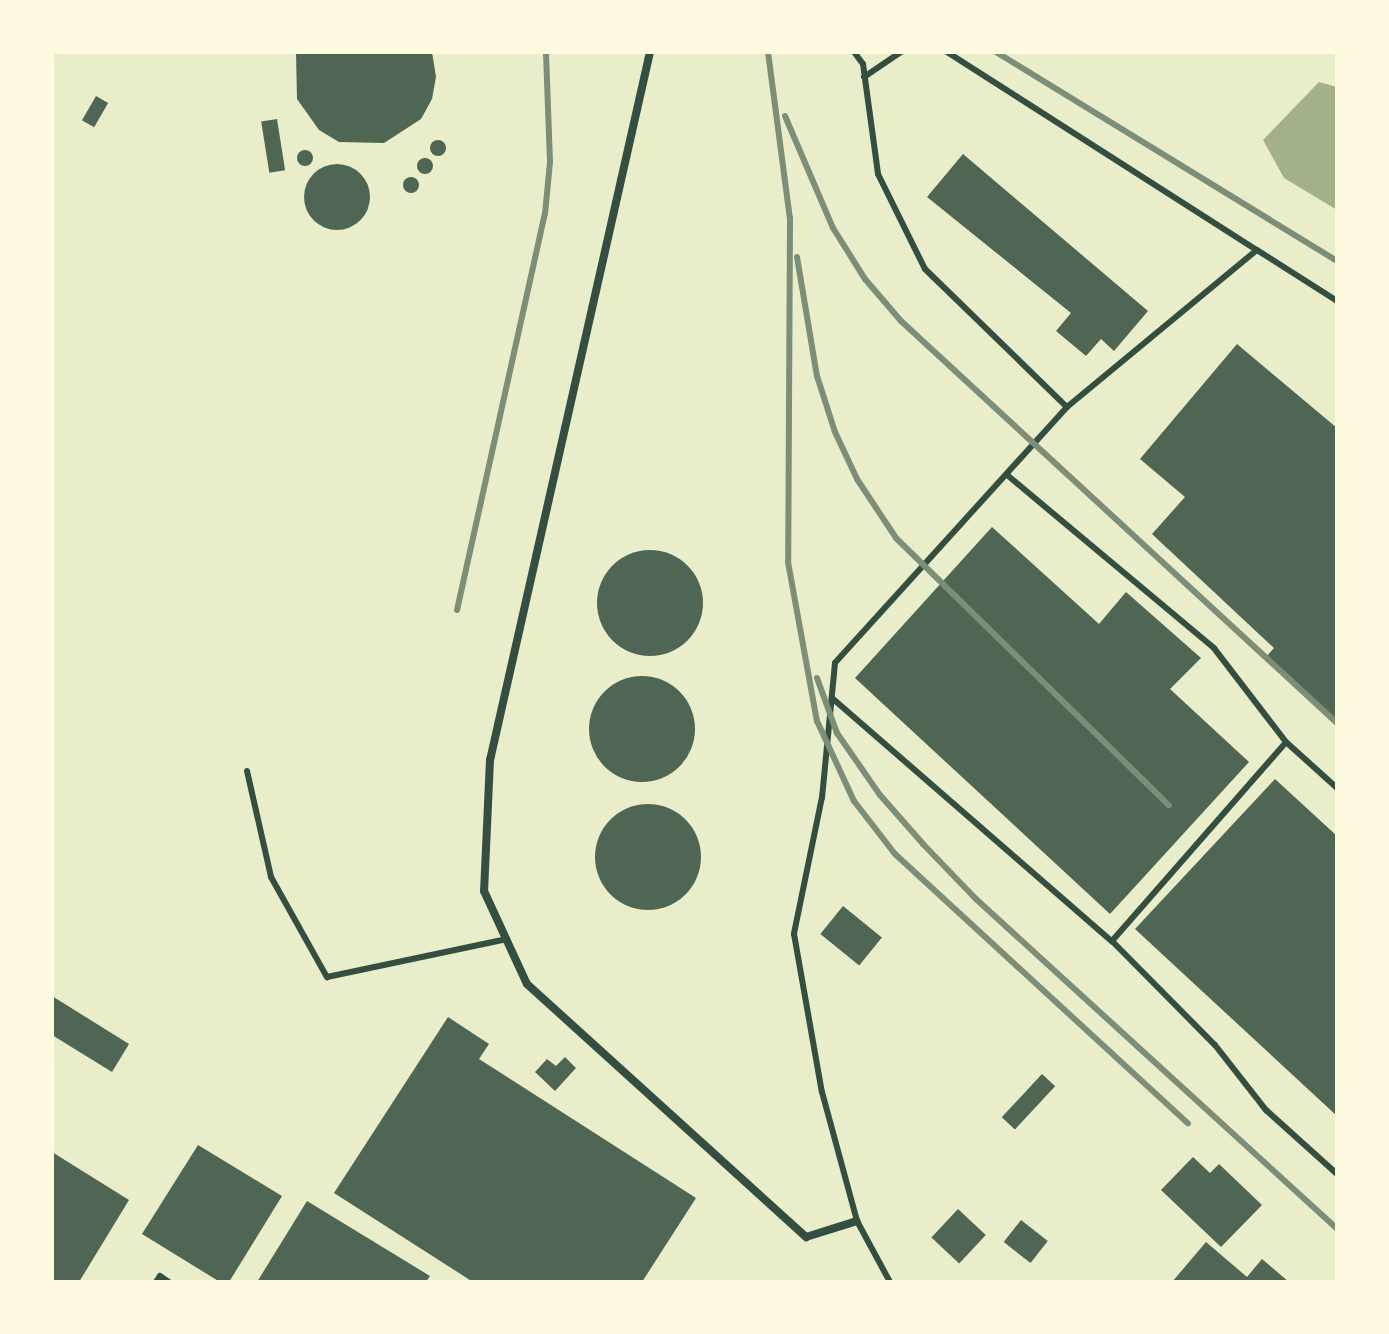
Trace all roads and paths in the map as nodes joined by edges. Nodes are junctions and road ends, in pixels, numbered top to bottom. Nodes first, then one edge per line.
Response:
1 (650, 52) edge
2 (854, 52) edge
3 (901, 52) edge
4 (947, 52) edge
5 (864, 77) junction
6 (1257, 250) junction
7 (1337, 301) edge
8 (1067, 407) junction
9 (1007, 475) junction
10 (832, 698) junction
11 (1286, 742) junction
12 (247, 771) dead end
13 (1337, 788) edge
14 (507, 939) junction
15 (1112, 941) junction
16 (1337, 1174) edge
17 (857, 1221) junction
18 (156, 1282) edge
19 (169, 1282) edge
20 (890, 1282) edge

1 - 14 street
2 - 5 lane
3 - 5 lane
4 - 6 lane
5 - 8 lane
6 - 7 lane
6 - 8 lane
8 - 9 lane
9 - 10 lane
9 - 11 lane
10 - 15 lane
10 - 17 lane
11 - 13 lane
11 - 15 lane
12 - 14 lane
14 - 17 street
15 - 16 lane
17 - 20 lane
18 - 19 lane

